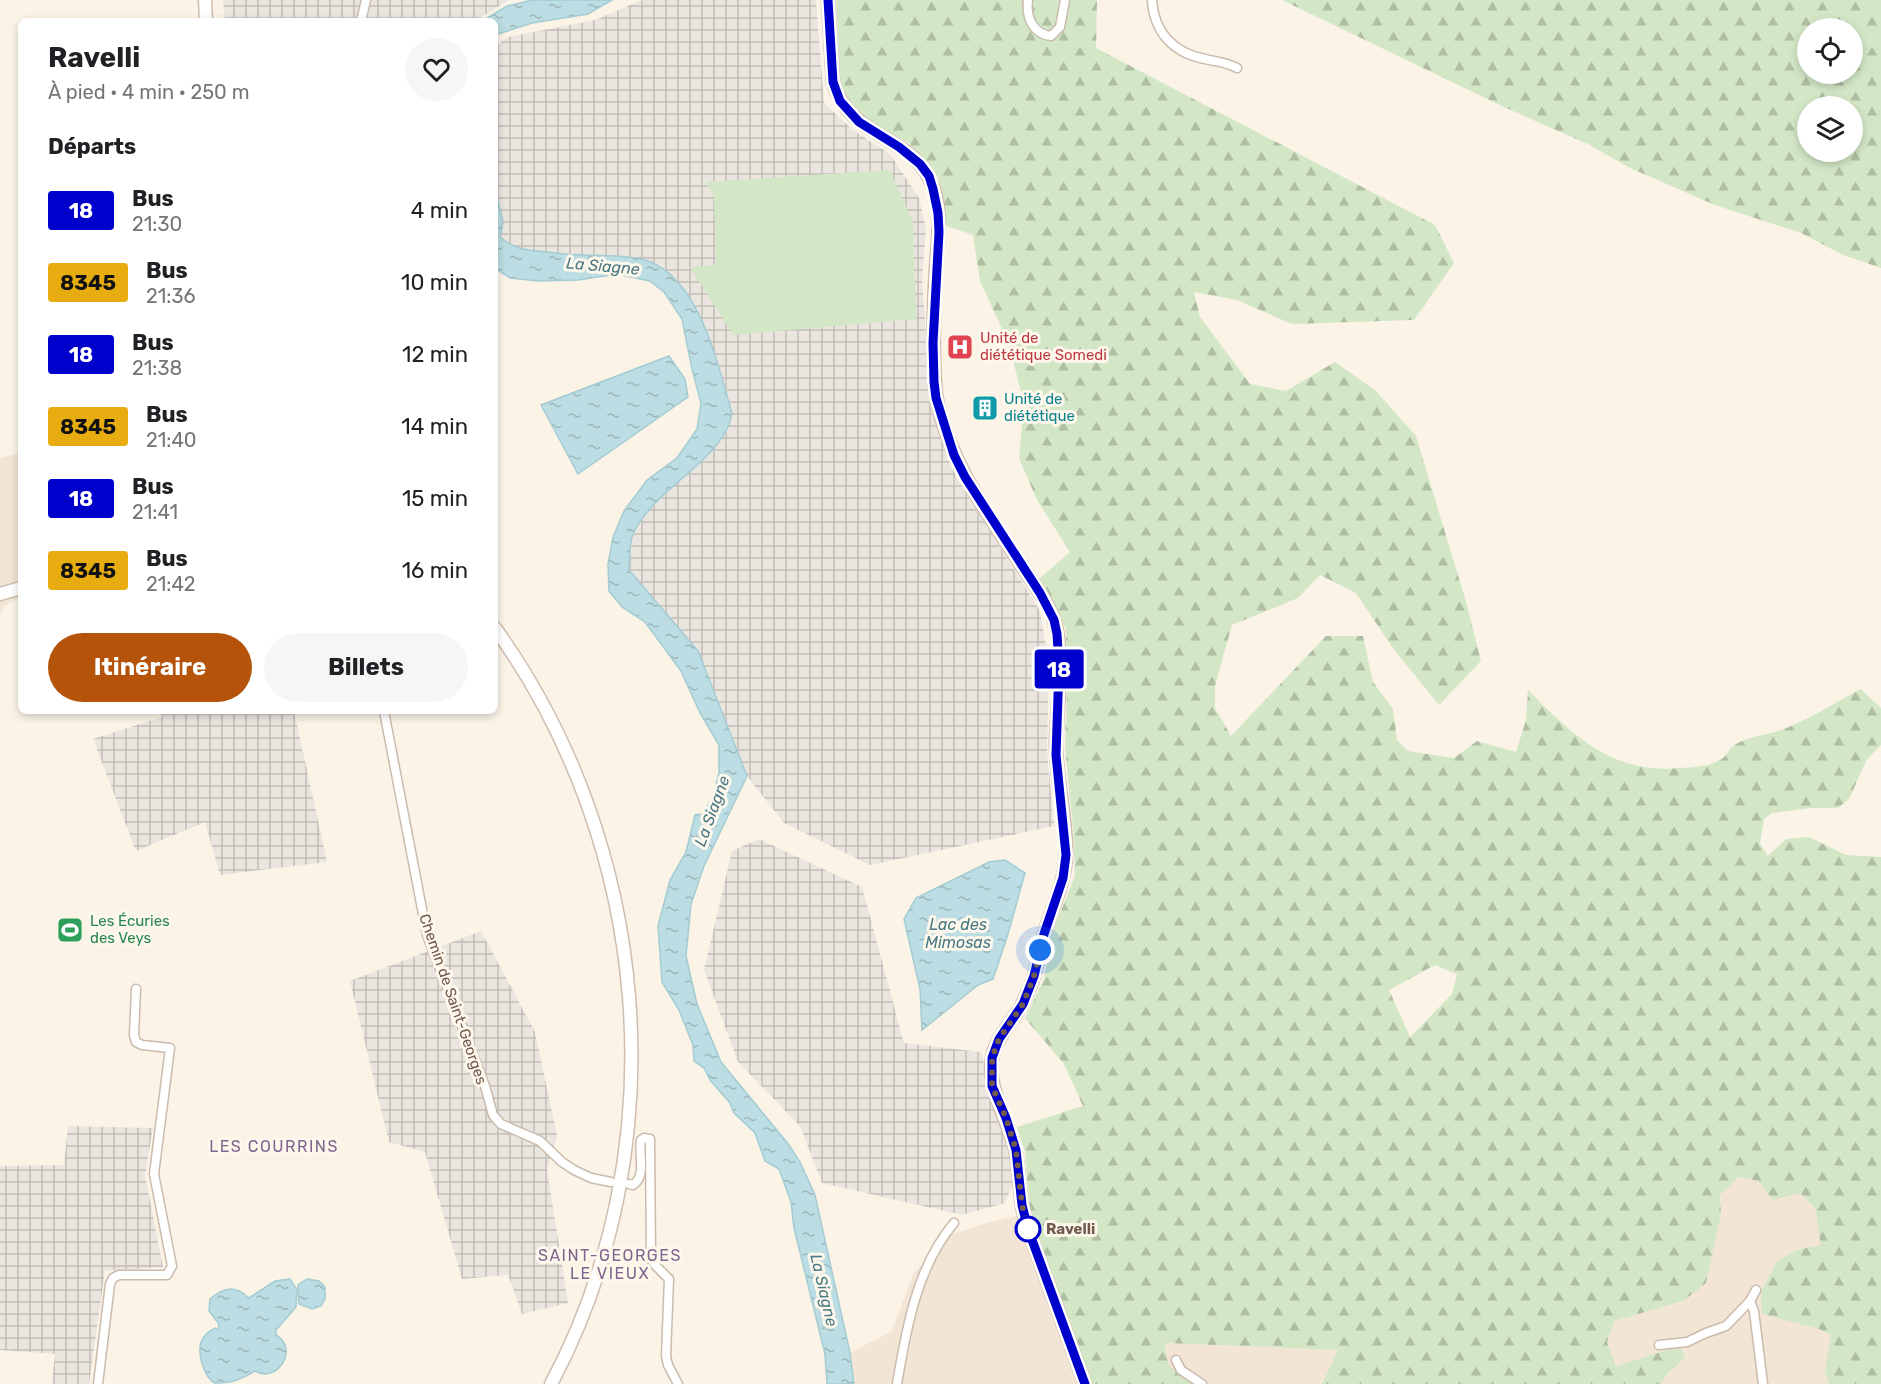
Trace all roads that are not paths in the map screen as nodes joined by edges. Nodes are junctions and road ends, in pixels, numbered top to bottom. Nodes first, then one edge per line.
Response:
1 (205, 0) edge
2 (366, 0) edge
3 (828, 0) edge
4 (1028, 0) edge
5 (1065, 0) edge
6 (1152, 0) edge
7 (206, 18) edge
8 (362, 18) edge
9 (1237, 68) dead end
10 (18, 589) edge
11 (0, 594) edge
12 (498, 632) edge
13 (385, 714) edge
14 (136, 989) dead end
15 (611, 1182) dead end
16 (629, 1184) dead end
17 (954, 1223) dead end
18 (1756, 1290) dead end
19 (1750, 1301) junction
20 (1659, 1346) dead end
21 (1176, 1360) dead end
22 (98, 1384) edge
23 (551, 1384) edge
24 (678, 1384) edge
25 (897, 1384) edge
26 (1084, 1384) edge
27 (1203, 1384) edge
28 (1763, 1384) edge

1 - 7 main road
2 - 8 street
3 - 26 main road
4 - 5 street
6 - 9 street
10 - 11 main road
12 - 23 main road
13 - 15 street, Chemin de Saint-Georges
14 - 22 street
16 - 24 street
17 - 25 street
18 - 19 street
19 - 20 street
19 - 28 street
21 - 27 street

